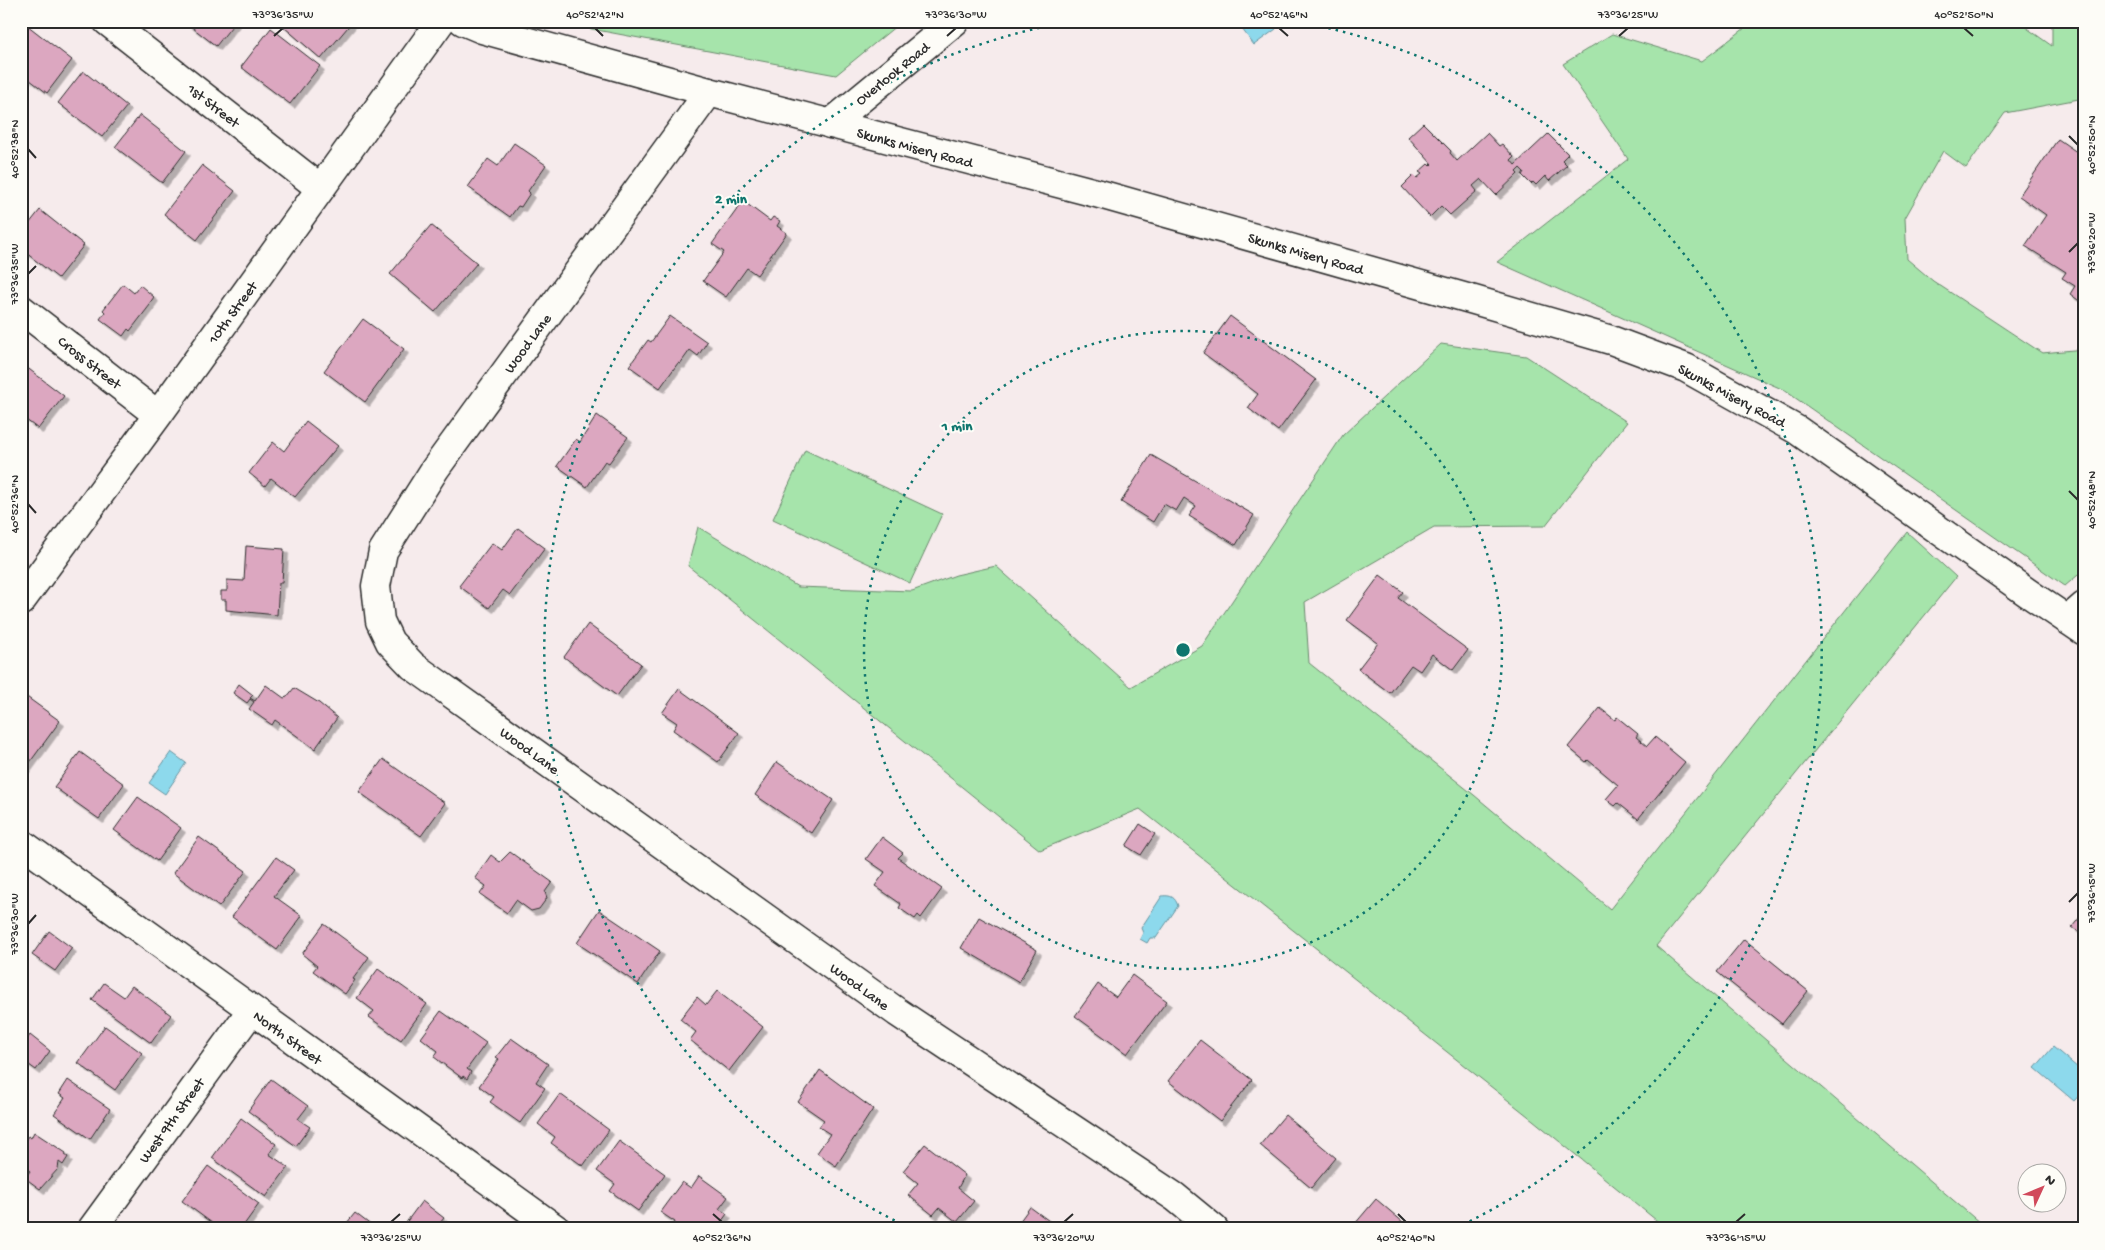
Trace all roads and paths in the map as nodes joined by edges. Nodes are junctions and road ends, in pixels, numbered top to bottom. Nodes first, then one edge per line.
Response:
1 (108, 21) edge
2 (441, 21) edge
3 (463, 21) edge
4 (955, 21) edge
5 (709, 92) junction
6 (830, 124) junction
7 (320, 188) junction
8 (21, 309) edge
9 (158, 415) junction
10 (21, 601) edge
11 (2079, 619) edge
12 (21, 843) edge
13 (251, 1011) junction
14 (92, 1229) edge
15 (556, 1229) edge
16 (1214, 1229) edge

1 - 7 street, 1st Street
2 - 7 street, 10th Street
3 - 5 street, Skunks Misery Road
4 - 6 street, Overlook Road
5 - 6 street, Skunks Misery Road
5 - 16 street, Wood Lane
6 - 11 street, Skunks Misery Road
7 - 9 street, 10th Street
8 - 9 street, Cross Street
9 - 10 street, 10th Street
12 - 13 street, North Street
13 - 14 street, West 9th Street
13 - 15 street, North Street

